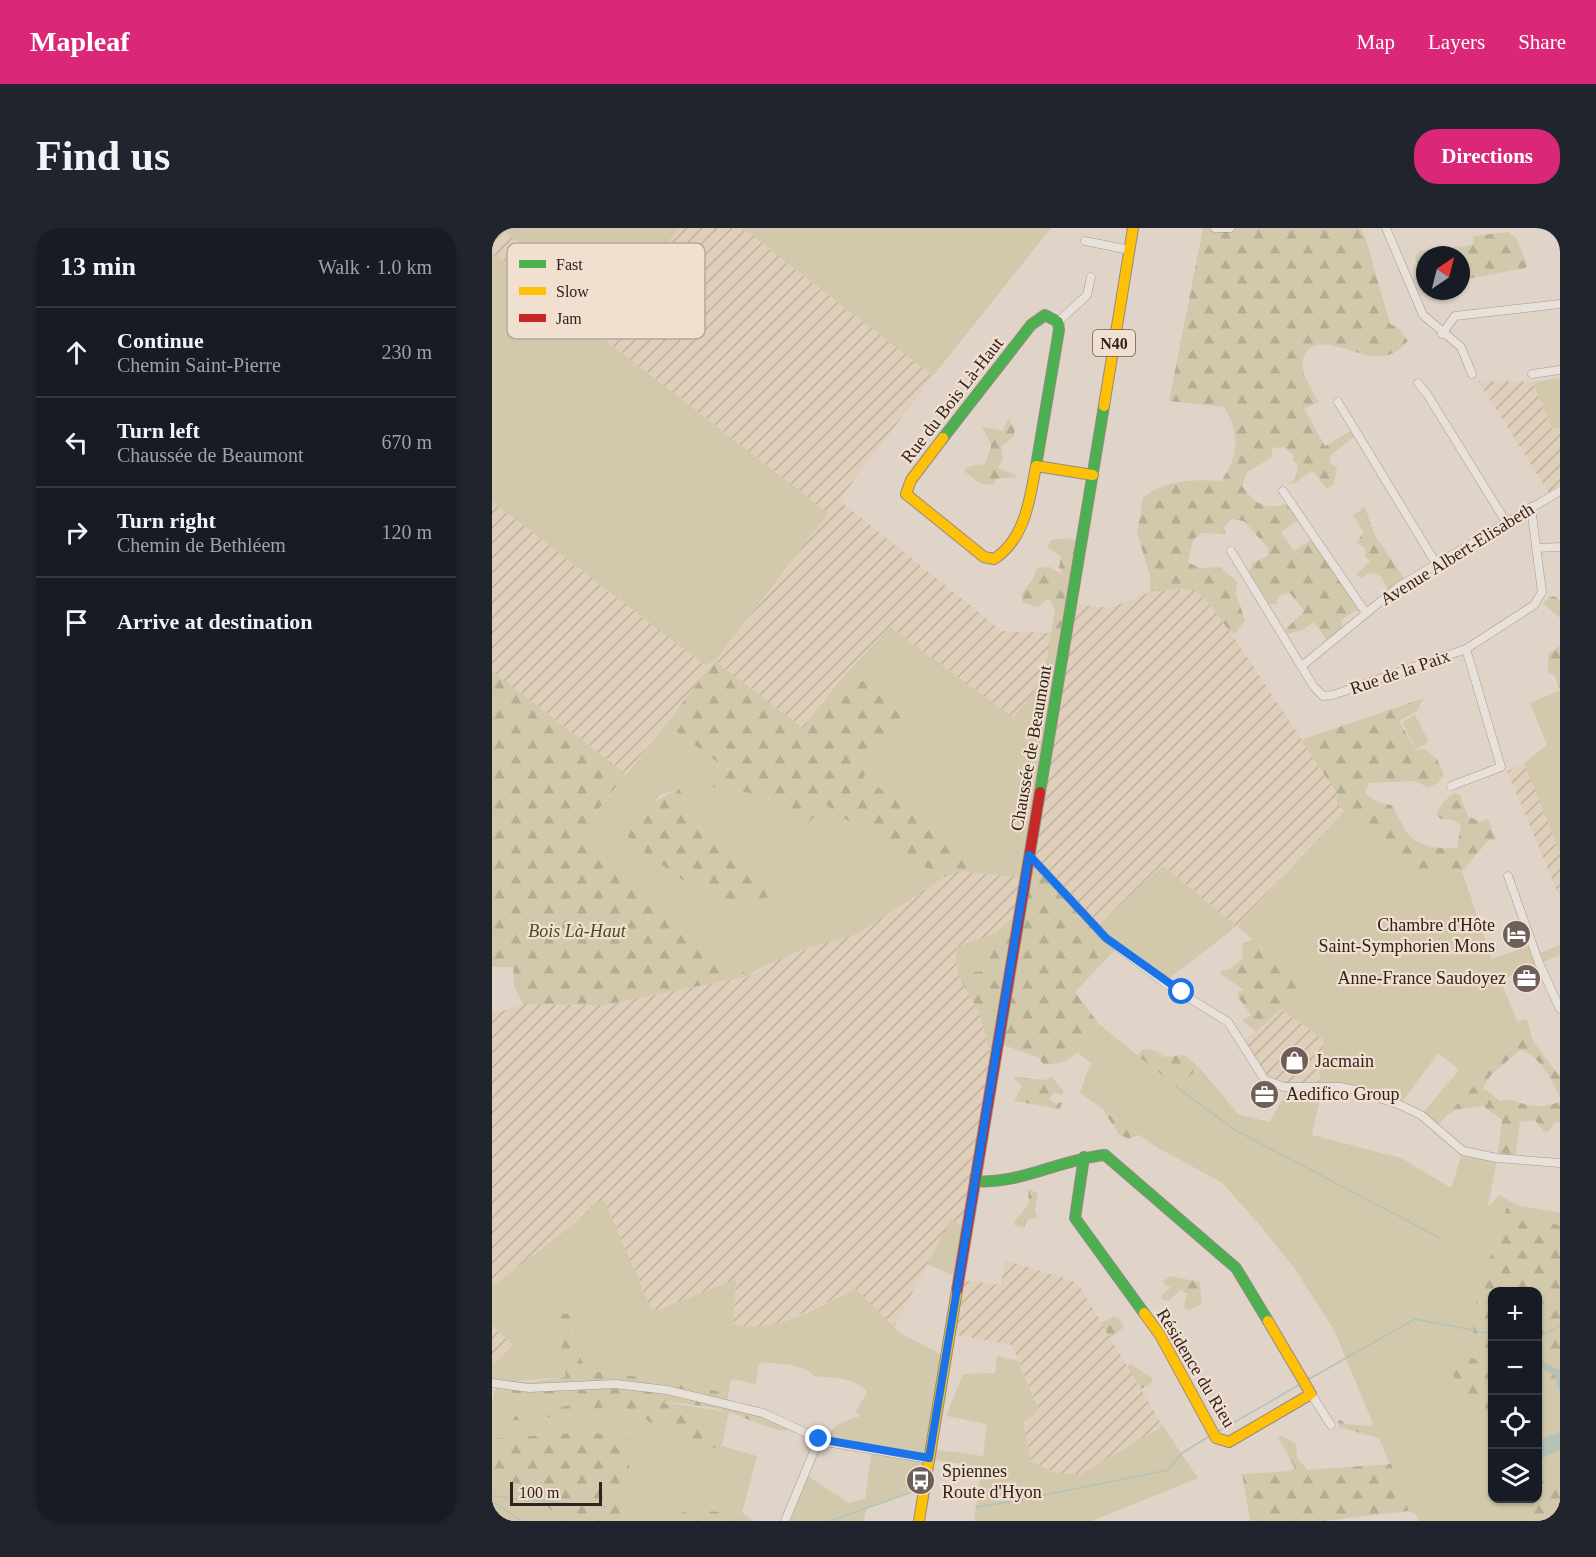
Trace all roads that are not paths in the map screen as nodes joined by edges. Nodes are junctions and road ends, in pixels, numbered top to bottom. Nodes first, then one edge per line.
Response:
1 (1133, 228) edge
2 (1215, 228) edge
3 (1230, 228) edge
4 (1386, 228) edge
5 (1085, 241) dead end
6 (1130, 250) junction
7 (1090, 277) dead end
8 (1560, 304) edge
9 (1058, 322) junction
10 (1442, 334) junction
11 (1560, 370) edge
12 (1473, 374) dead end
13 (1532, 374) dead end
14 (1418, 383) dead end
15 (1338, 402) dead end
16 (1036, 466) junction
17 (1093, 475) junction
18 (1283, 491) dead end
19 (1560, 491) edge
20 (1531, 507) junction
21 (1506, 522) junction
22 (1560, 547) edge
23 (1536, 548) junction
24 (1231, 551) dead end
25 (1437, 565) junction
26 (1366, 613) junction
27 (1466, 649) junction
28 (1302, 666) junction
29 (1451, 786) dead end
30 (1029, 855) junction
31 (1508, 876) dead end
32 (1560, 1009) edge
33 (1084, 1157) junction
34 (1560, 1163) edge
35 (975, 1181) junction
36 (492, 1383) edge
37 (1311, 1394) junction
38 (1331, 1425) dead end
39 (819, 1439) junction
40 (929, 1458) junction
41 (785, 1521) edge
42 (919, 1521) edge

1 - 6 street, Chaussée de Beaumont / N40
2 - 3 street
4 - 10 street
5 - 6 street
6 - 17 street, Chaussée de Beaumont / N40
7 - 9 street
8 - 10 street
9 - 16 street, Rue du Bois Là-Haut
9 - 16 street, Rue du Bois Là-Haut
10 - 12 street
11 - 13 street
14 - 21 street
15 - 25 street
16 - 17 street
17 - 30 street, Chaussée de Beaumont / N40
18 - 26 street
19 - 20 street, Avenue Albert-Elisabeth
20 - 21 street, Avenue Albert-Elisabeth
20 - 23 street, Rue de la Paix
21 - 25 street, Avenue Albert-Elisabeth
22 - 23 street
23 - 27 street, Rue de la Paix
24 - 28 street, Rue de la Paix
25 - 26 street, Avenue Albert-Elisabeth
26 - 28 street, Avenue Albert-Elisabeth
27 - 28 street, Rue de la Paix
27 - 29 street
30 - 34 street
30 - 35 street, Chaussée de Beaumont / N40
31 - 32 street
33 - 35 street
33 - 37 street
33 - 37 street, Résidence du Rieu
35 - 40 street, Chaussée de Beaumont / N40
36 - 39 street
37 - 38 street
39 - 40 street
39 - 41 street
40 - 42 street, Chaussée de Beaumont / N40

